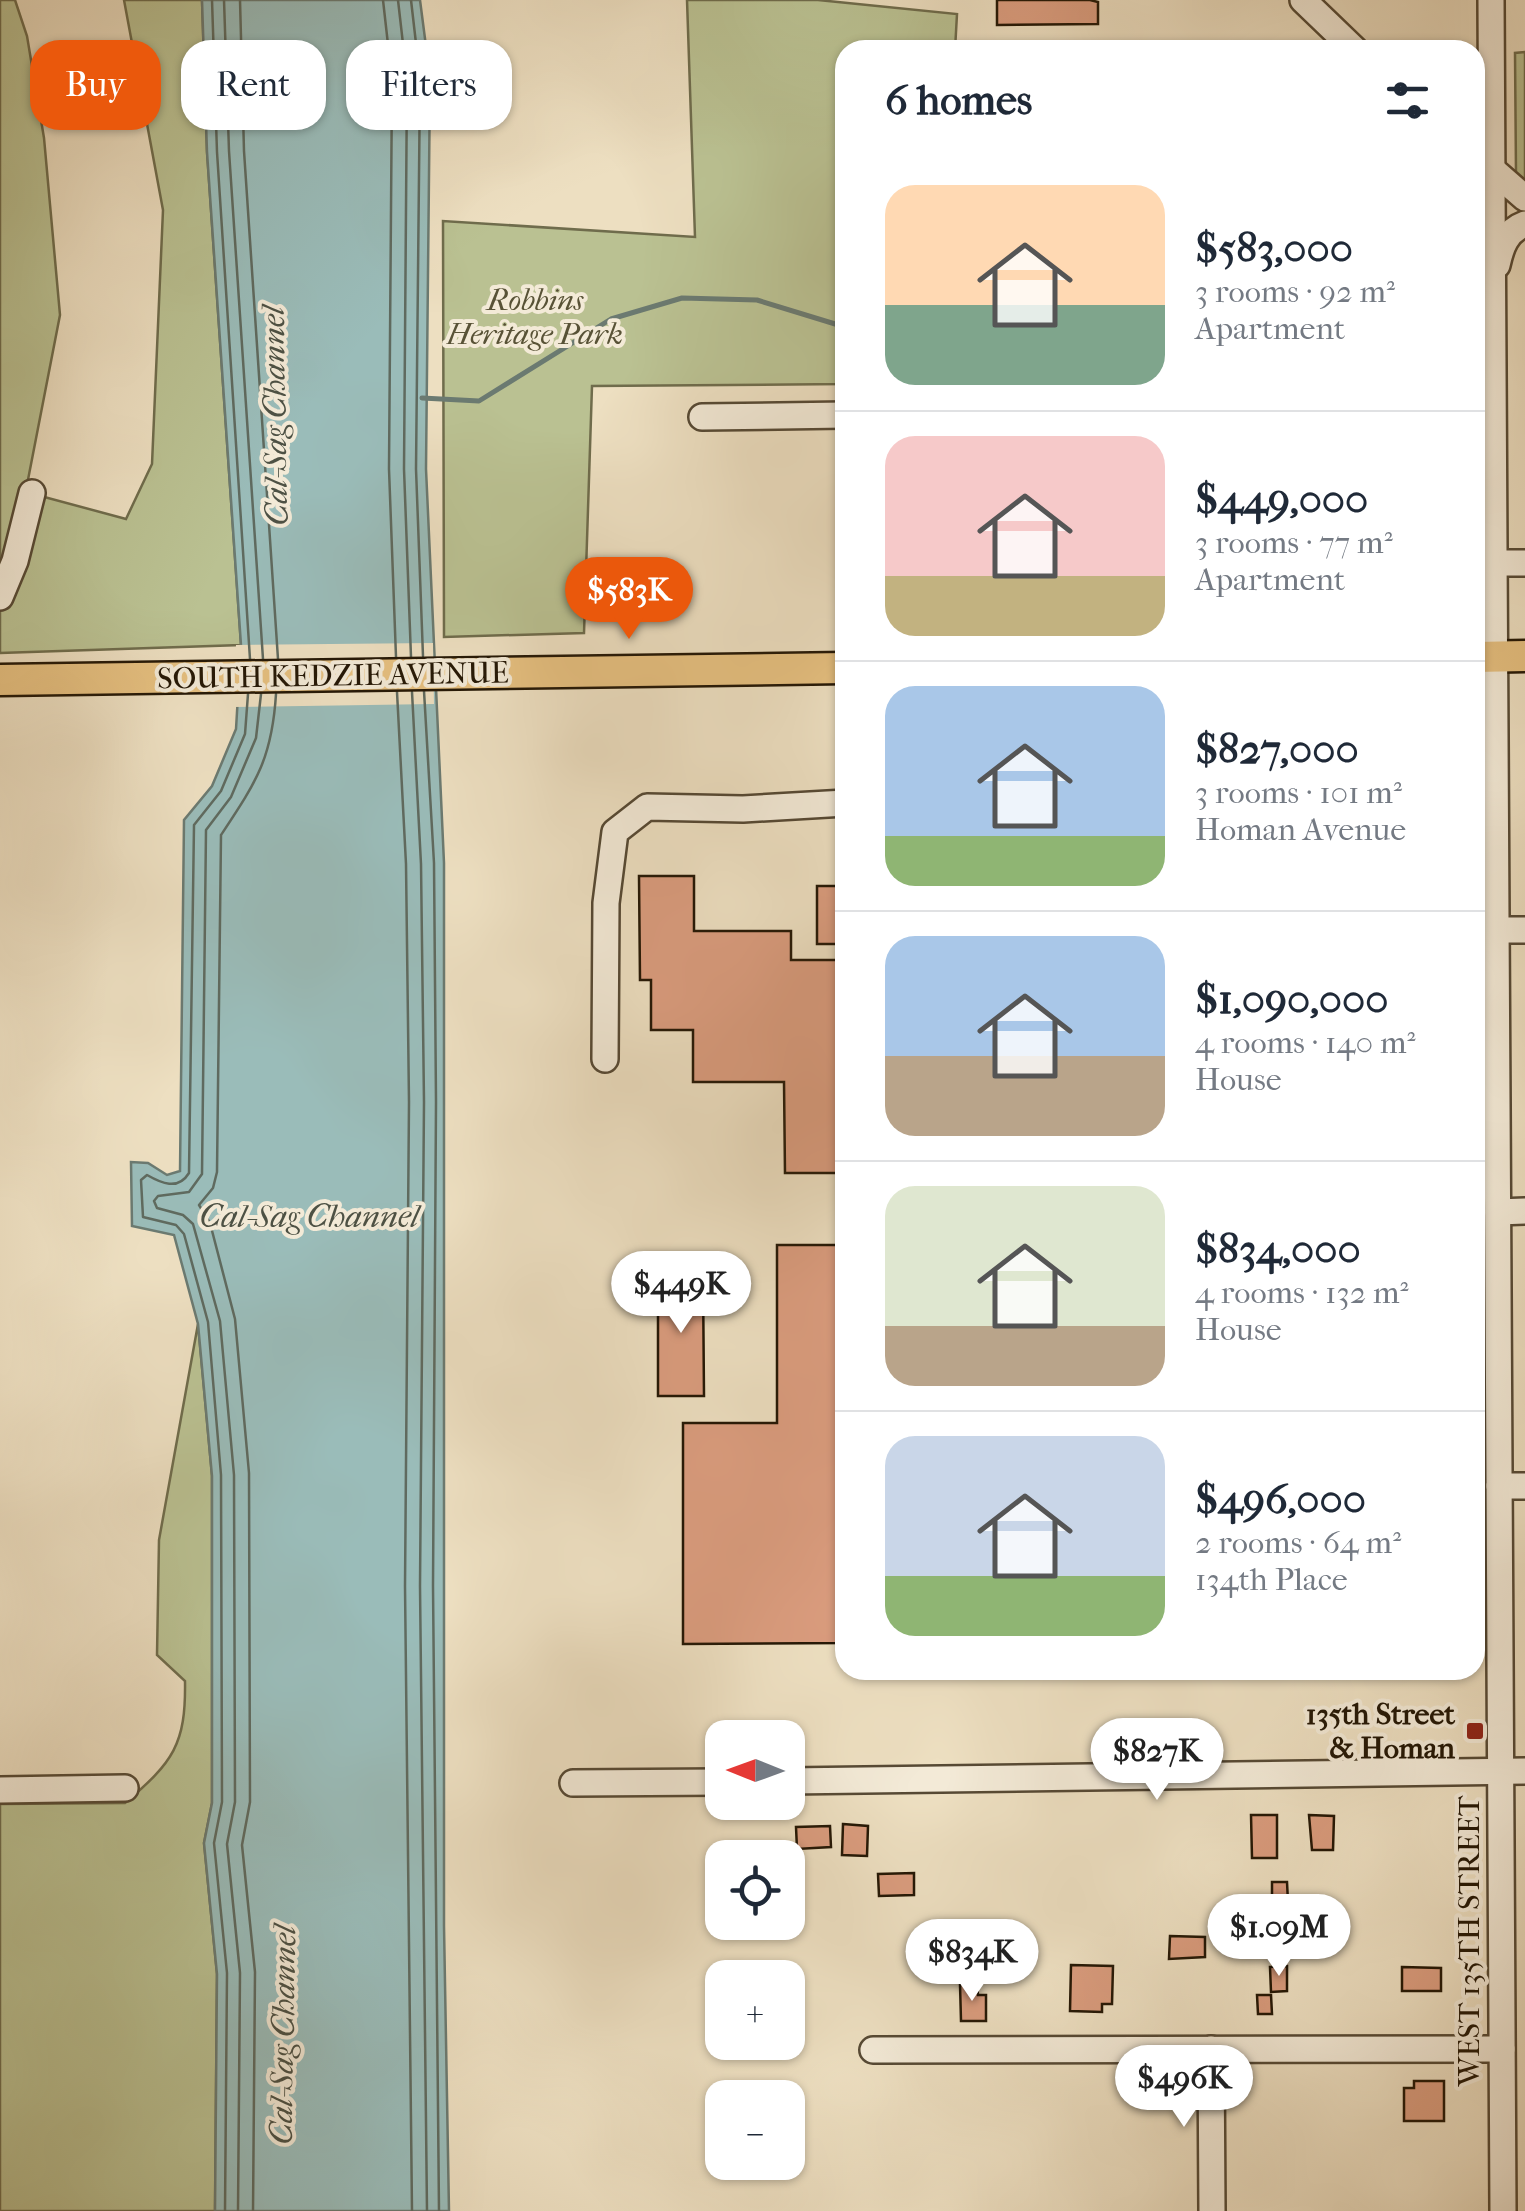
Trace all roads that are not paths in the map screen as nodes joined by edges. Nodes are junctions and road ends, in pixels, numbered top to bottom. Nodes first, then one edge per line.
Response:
1 (1303, 0) edge
2 (1490, 0) edge
3 (1345, 40) edge
4 (1485, 52) edge
5 (1485, 163) edge
6 (1485, 175) edge
7 (1525, 198) edge
8 (1525, 224) edge
9 (1493, 280) junction
10 (1485, 391) edge
11 (835, 415) edge
12 (702, 417) dead end
13 (1485, 419) edge
14 (32, 493) dead end
15 (1495, 563) junction
16 (1525, 563) edge
17 (0, 596) edge
18 (1498, 656) edge
19 (835, 668) edge
20 (0, 680) edge
21 (835, 804) edge
22 (1496, 930) junction
23 (1525, 930) edge
24 (605, 1060) dead end
25 (1525, 1211) edge
26 (1490, 1215) edge
27 (1512, 1486) edge
28 (1513, 1771) edge
29 (805, 1781) edge
30 (705, 1782) edge
31 (573, 1784) dead end
32 (125, 1788) dead end
33 (0, 1790) edge
34 (1211, 2049) junction
35 (1502, 2049) junction
36 (873, 2050) dead end
37 (1510, 2200) edge
38 (1212, 2211) edge

1 - 3 street
2 - 4 street, WEST 135TH STREET
5 - 7 street
6 - 9 street, WEST 135TH STREET
8 - 9 street
9 - 10 street, WEST 135TH STREET
11 - 12 street
13 - 15 street, WEST 135TH STREET
14 - 17 street
15 - 16 street
15 - 18 street, WEST 135TH STREET
18 - 22 street, WEST 135TH STREET
19 - 20 main road, SOUTH KEDZIE AVENUE
21 - 24 street
22 - 23 street
22 - 26 street, WEST 135TH STREET
25 - 26 street
26 - 27 street, WEST 135TH STREET
27 - 28 street, WEST 135TH STREET
28 - 29 street
28 - 35 street, WEST 135TH STREET
30 - 31 street
32 - 33 street
34 - 35 street
34 - 36 street
34 - 38 street
35 - 37 street, WEST 135TH STREET

